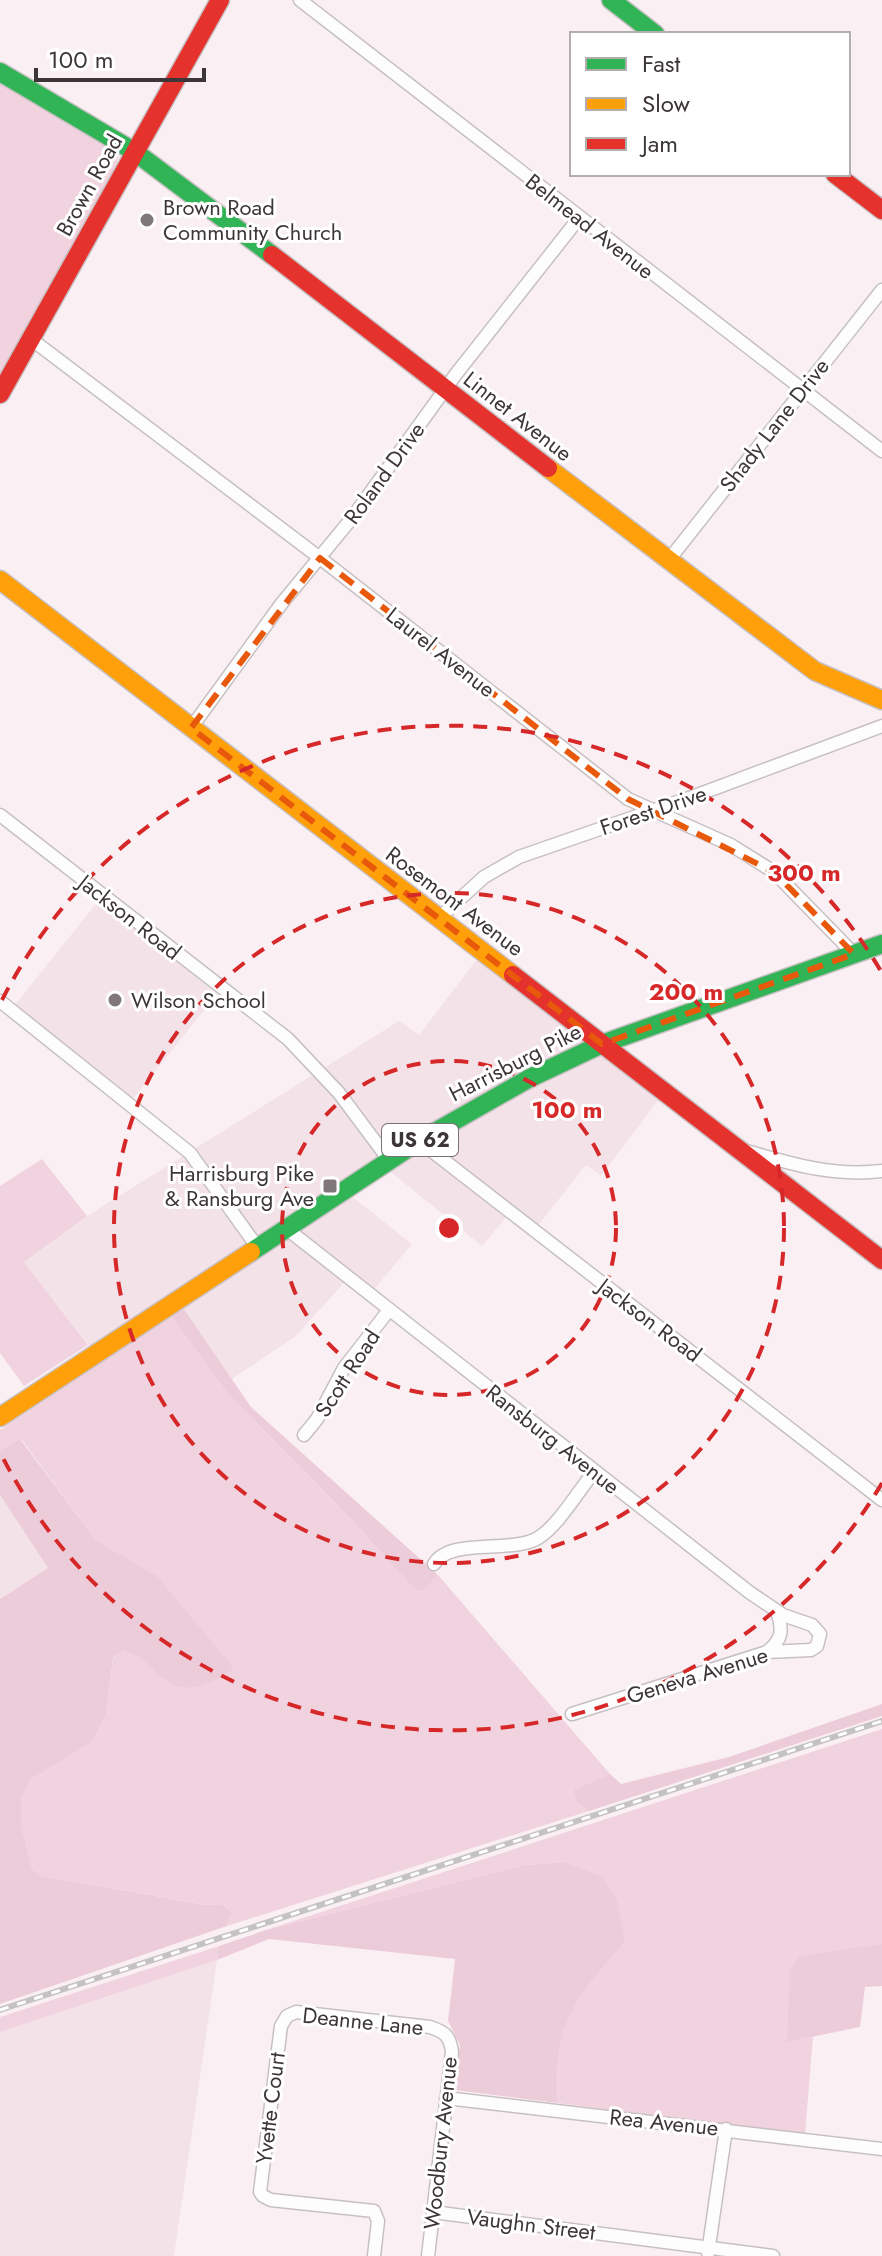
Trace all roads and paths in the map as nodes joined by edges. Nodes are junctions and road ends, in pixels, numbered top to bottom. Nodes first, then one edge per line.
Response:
1 (220, 0) edge
2 (300, 0) edge
3 (611, 0) edge
4 (652, 32) edge
5 (0, 72) edge
6 (135, 152) junction
7 (838, 176) edge
8 (882, 210) edge
9 (579, 218) junction
10 (882, 290) edge
11 (31, 339) junction
12 (445, 389) junction
13 (803, 389) junction
14 (0, 394) edge
15 (882, 451) edge
16 (320, 558) junction
17 (668, 561) junction
18 (0, 580) edge
19 (882, 700) edge
20 (882, 726) edge
21 (191, 728) junction
22 (653, 810) junction
23 (0, 815) edge
24 (438, 919) junction
25 (882, 944) edge
26 (854, 954) junction
27 (0, 1001) edge
28 (602, 1044) junction
29 (419, 1141) junction
30 (739, 1149) junction
31 (389, 1160) junction
32 (882, 1171) edge
33 (287, 1229) junction
34 (258, 1248) junction
35 (882, 1260) edge
36 (389, 1310) junction
37 (0, 1417) edge
38 (304, 1435) dead end
39 (594, 1472) junction
40 (882, 1500) edge
41 (434, 1564) dead end
42 (777, 1611) junction
43 (820, 1640) joint
44 (767, 1652) junction
45 (572, 1714) dead end
46 (283, 2019) joint
47 (445, 2032) joint
48 (446, 2098) junction
49 (726, 2129) junction
50 (882, 2149) edge
51 (433, 2212) junction
52 (708, 2252) edge
53 (374, 2256) edge
54 (428, 2256) edge
55 (773, 2256) edge

1 - 6 street, Brown Road
2 - 9 street, Belmead Avenue
3 - 4 street
5 - 6 street, Linnet Avenue
6 - 11 street, Brown Road
6 - 12 street, Linnet Avenue
7 - 8 street
9 - 12 street, Roland Drive
9 - 13 street, Belmead Avenue
10 - 13 street, Shady Lane Drive
11 - 14 street, Brown Road
11 - 16 street, Laurel Avenue
12 - 16 street, Roland Drive
12 - 17 street, Linnet Avenue
13 - 15 street, Belmead Avenue
13 - 17 street, Shady Lane Drive
16 - 21 street, Roland Drive
16 - 22 street, Laurel Avenue
17 - 19 street, Linnet Avenue
18 - 21 street, Rosemont Avenue
20 - 22 street, Forest Drive
21 - 24 street, Rosemont Avenue
22 - 24 street, Forest Drive
22 - 26 street, Laurel Avenue
23 - 31 street, Jackson Road
24 - 28 street, Rosemont Avenue
25 - 26 street, Harrisburg Pike / US 62
26 - 28 street, Harrisburg Pike / US 62
27 - 34 street
28 - 29 street, Harrisburg Pike / US 62
28 - 30 street, Rosemont Avenue
29 - 31 street, Harrisburg Pike / US 62
29 - 40 street, Jackson Road
30 - 32 street
30 - 35 street, Rosemont Avenue
31 - 33 street, Harrisburg Pike / US 62
33 - 34 street, Harrisburg Pike / US 62
33 - 36 street, Ransburg Avenue
34 - 37 street, Harrisburg Pike / US 62
36 - 38 street, Scott Road
36 - 39 street, Ransburg Avenue
39 - 41 street
39 - 42 street, Ransburg Avenue
42 - 43 street, Ransburg Avenue
42 - 44 street
43 - 44 street, Geneva Avenue
44 - 45 street, Geneva Avenue
46 - 47 street, Deanne Lane
46 - 53 street, Yvette Court
47 - 48 street, Woodbury Avenue
48 - 49 street, Rea Avenue
48 - 51 street, Woodbury Avenue
49 - 50 street, Rea Avenue
49 - 52 street
51 - 52 street, Vaughn Street
51 - 54 street, Woodbury Avenue
52 - 55 street, Vaughn Street

